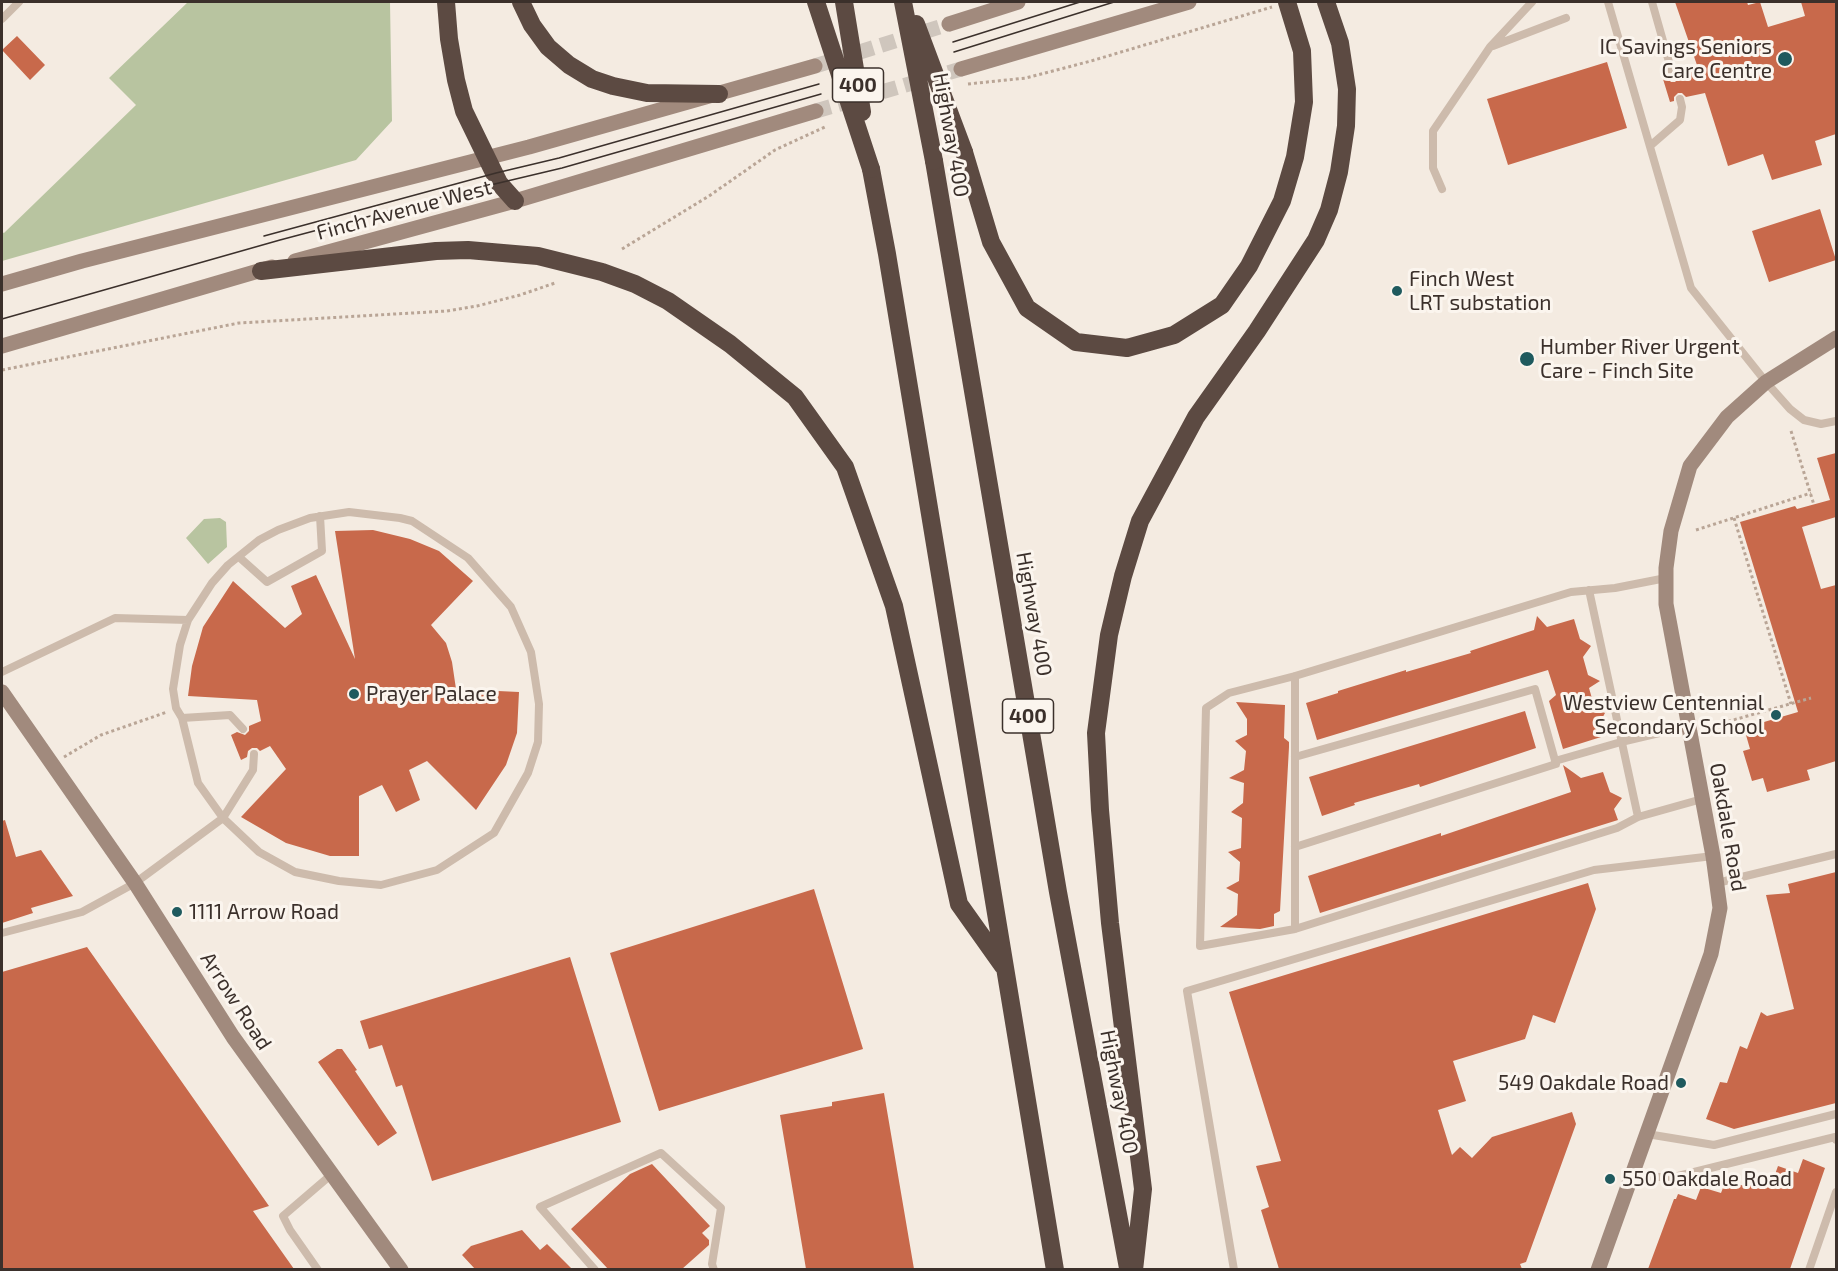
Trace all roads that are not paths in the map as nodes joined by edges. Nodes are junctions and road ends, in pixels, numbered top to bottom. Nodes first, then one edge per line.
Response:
1 (19, 2) edge
2 (446, 2) edge
3 (521, 2) edge
4 (816, 2) edge
5 (844, 2) edge
6 (905, 2) edge
7 (1018, 2) edge
8 (1189, 2) edge
9 (1287, 2) edge
10 (1326, 2) edge
11 (1532, 2) edge
12 (1608, 2) edge
13 (1652, 2) edge
14 (1566, 18) dead end
15 (2, 19) edge
16 (949, 24) tunnel mouth
17 (1490, 47) junction
18 (815, 66) tunnel mouth
19 (960, 69) tunnel mouth
20 (1673, 76) dead end
21 (719, 94) junction
22 (1680, 99) dead end
23 (816, 111) tunnel mouth
24 (1650, 146) junction
25 (488, 157) junction
26 (871, 169) junction
27 (1442, 189) dead end
28 (516, 201) junction
29 (261, 271) junction
30 (2, 284) edge
31 (1836, 338) edge
32 (2, 346) edge
33 (1766, 382) junction
34 (1836, 421) edge
35 (320, 516) junction
36 (239, 557) junction
37 (1666, 578) junction
38 (1589, 590) junction
39 (188, 620) junction
40 (2, 672) edge
41 (1295, 676) junction
42 (2, 692) edge
43 (182, 718) junction
44 (1689, 726) junction
45 (243, 729) dead end
46 (1621, 742) junction
47 (254, 754) dead end
48 (1295, 757) junction
49 (1555, 761) junction
50 (1702, 799) junction
51 (1638, 817) junction
52 (223, 818) junction
53 (1295, 847) junction
54 (1836, 854) edge
55 (1713, 856) junction
56 (1717, 883) junction
57 (135, 884) junction
58 (1294, 929) junction
59 (2, 933) edge
60 (1004, 966) junction
61 (1836, 1114) edge
62 (1647, 1134) junction
63 (1836, 1140) edge
64 (332, 1174) junction
65 (1632, 1177) junction
66 (1836, 1192) edge
67 (710, 1268) edge
68 (318, 1269) edge
69 (401, 1269) edge
70 (595, 1269) edge
71 (1055, 1269) edge
72 (1129, 1269) edge
73 (1134, 1269) edge
74 (1234, 1269) edge
75 (1598, 1269) edge
76 (1809, 1269) edge

1 - 15 lane
2 - 25 highway
3 - 21 highway
4 - 26 highway, bridge
5 - 26 highway, 400, bridge
6 - 9 highway, bridge
6 - 72 highway, Highway 400 / 400, bridge
7 - 16 main road
8 - 19 main road
10 - 73 highway
11 - 17 lane
12 - 24 lane
13 - 20 lane
14 - 17 lane
17 - 27 lane
18 - 21 main road, Finch Avenue West
21 - 25 main road, Finch Avenue West
22 - 24 lane
23 - 28 main road, Finch Avenue West
24 - 33 lane
25 - 28 highway
25 - 30 main road, Finch Avenue West
26 - 60 highway, 400
28 - 29 main road, Finch Avenue West
29 - 32 main road, Finch Avenue West
29 - 60 highway
31 - 33 main road, Oakdale Road
33 - 34 lane
33 - 37 main road, Oakdale Road
35 - 36 lane
35 - 36 lane
35 - 52 lane
36 - 39 lane
37 - 38 lane
37 - 44 main road, Oakdale Road
38 - 41 lane
38 - 46 lane
39 - 40 lane
39 - 43 lane
41 - 48 lane
41 - 58 lane
42 - 57 main road, Arrow Road
43 - 45 lane
43 - 52 lane
44 - 46 lane
44 - 50 main road, Oakdale Road
46 - 49 lane
46 - 51 lane
47 - 52 lane
48 - 49 lane
48 - 53 lane
49 - 53 lane
50 - 51 lane
50 - 55 main road, Oakdale Road
51 - 58 lane
52 - 57 lane
53 - 58 lane
54 - 56 lane
55 - 56 main road, Oakdale Road
55 - 74 lane
56 - 62 main road, Oakdale Road
57 - 59 lane
57 - 64 main road, Arrow Road
60 - 71 highway, 400
61 - 62 lane
62 - 65 main road, Oakdale Road
63 - 65 lane
64 - 68 lane
64 - 69 main road, Arrow Road
65 - 75 main road, Oakdale Road
66 - 76 lane
67 - 70 lane

